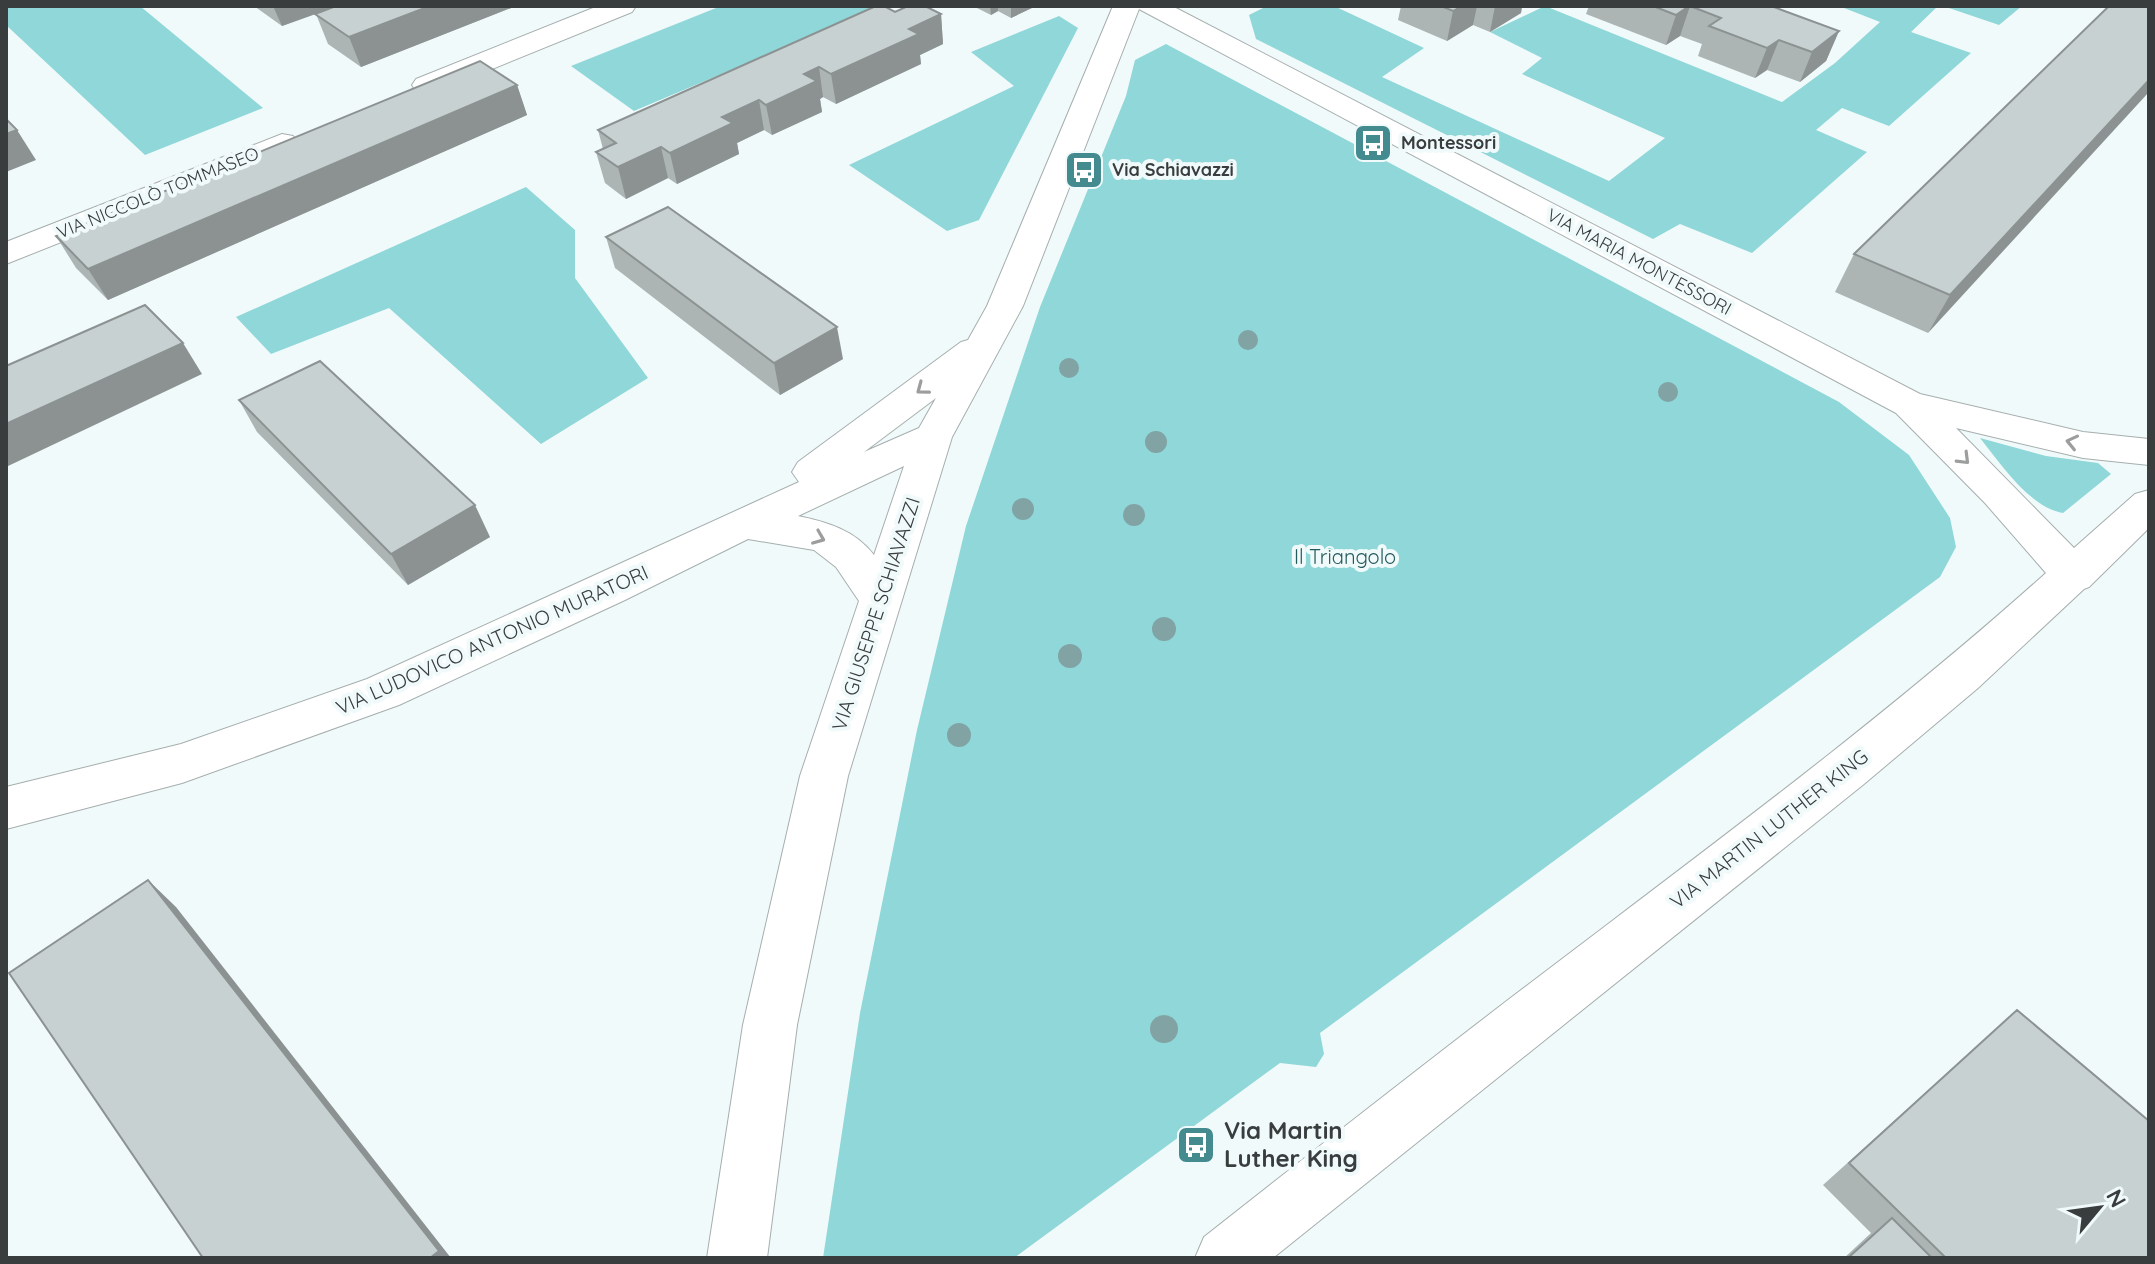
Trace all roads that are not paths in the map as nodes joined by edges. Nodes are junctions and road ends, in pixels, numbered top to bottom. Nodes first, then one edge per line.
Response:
1 (622, 6) edge
2 (1127, 6) edge
3 (1151, 6) edge
4 (402, 95) edge
5 (314, 130) edge
6 (6, 254) edge
7 (985, 342) junction
8 (1909, 404) junction
9 (933, 437) junction
10 (2149, 452) edge
11 (2143, 519) edge
12 (743, 524) junction
13 (2074, 576) junction
14 (880, 598) junction
15 (6, 808) edge
16 (737, 1258) edge
17 (1225, 1258) edge

1 - 4 street
2 - 7 street, VIA GIUSEPPE SCHIAVAZZI
3 - 8 street, VIA MARIA MONTESSORI
5 - 6 street, VIA NICCOLÒ TOMMASEO
7 - 9 street, VIA GIUSEPPE SCHIAVAZZI
7 -> 12 street, VIA LUDOVICO ANTONIO MURATORI
10 -> 8 street, VIA MARIA MONTESSORI
8 -> 13 street
9 - 12 street, VIA LUDOVICO ANTONIO MURATORI
9 - 14 street, VIA GIUSEPPE SCHIAVAZZI
11 - 13 street, VIA MARTIN LUTHER KING
12 -> 14 street
12 - 15 street, VIA LUDOVICO ANTONIO MURATORI
13 - 17 street, VIA MARTIN LUTHER KING
14 - 16 street, VIA GIUSEPPE SCHIAVAZZI

